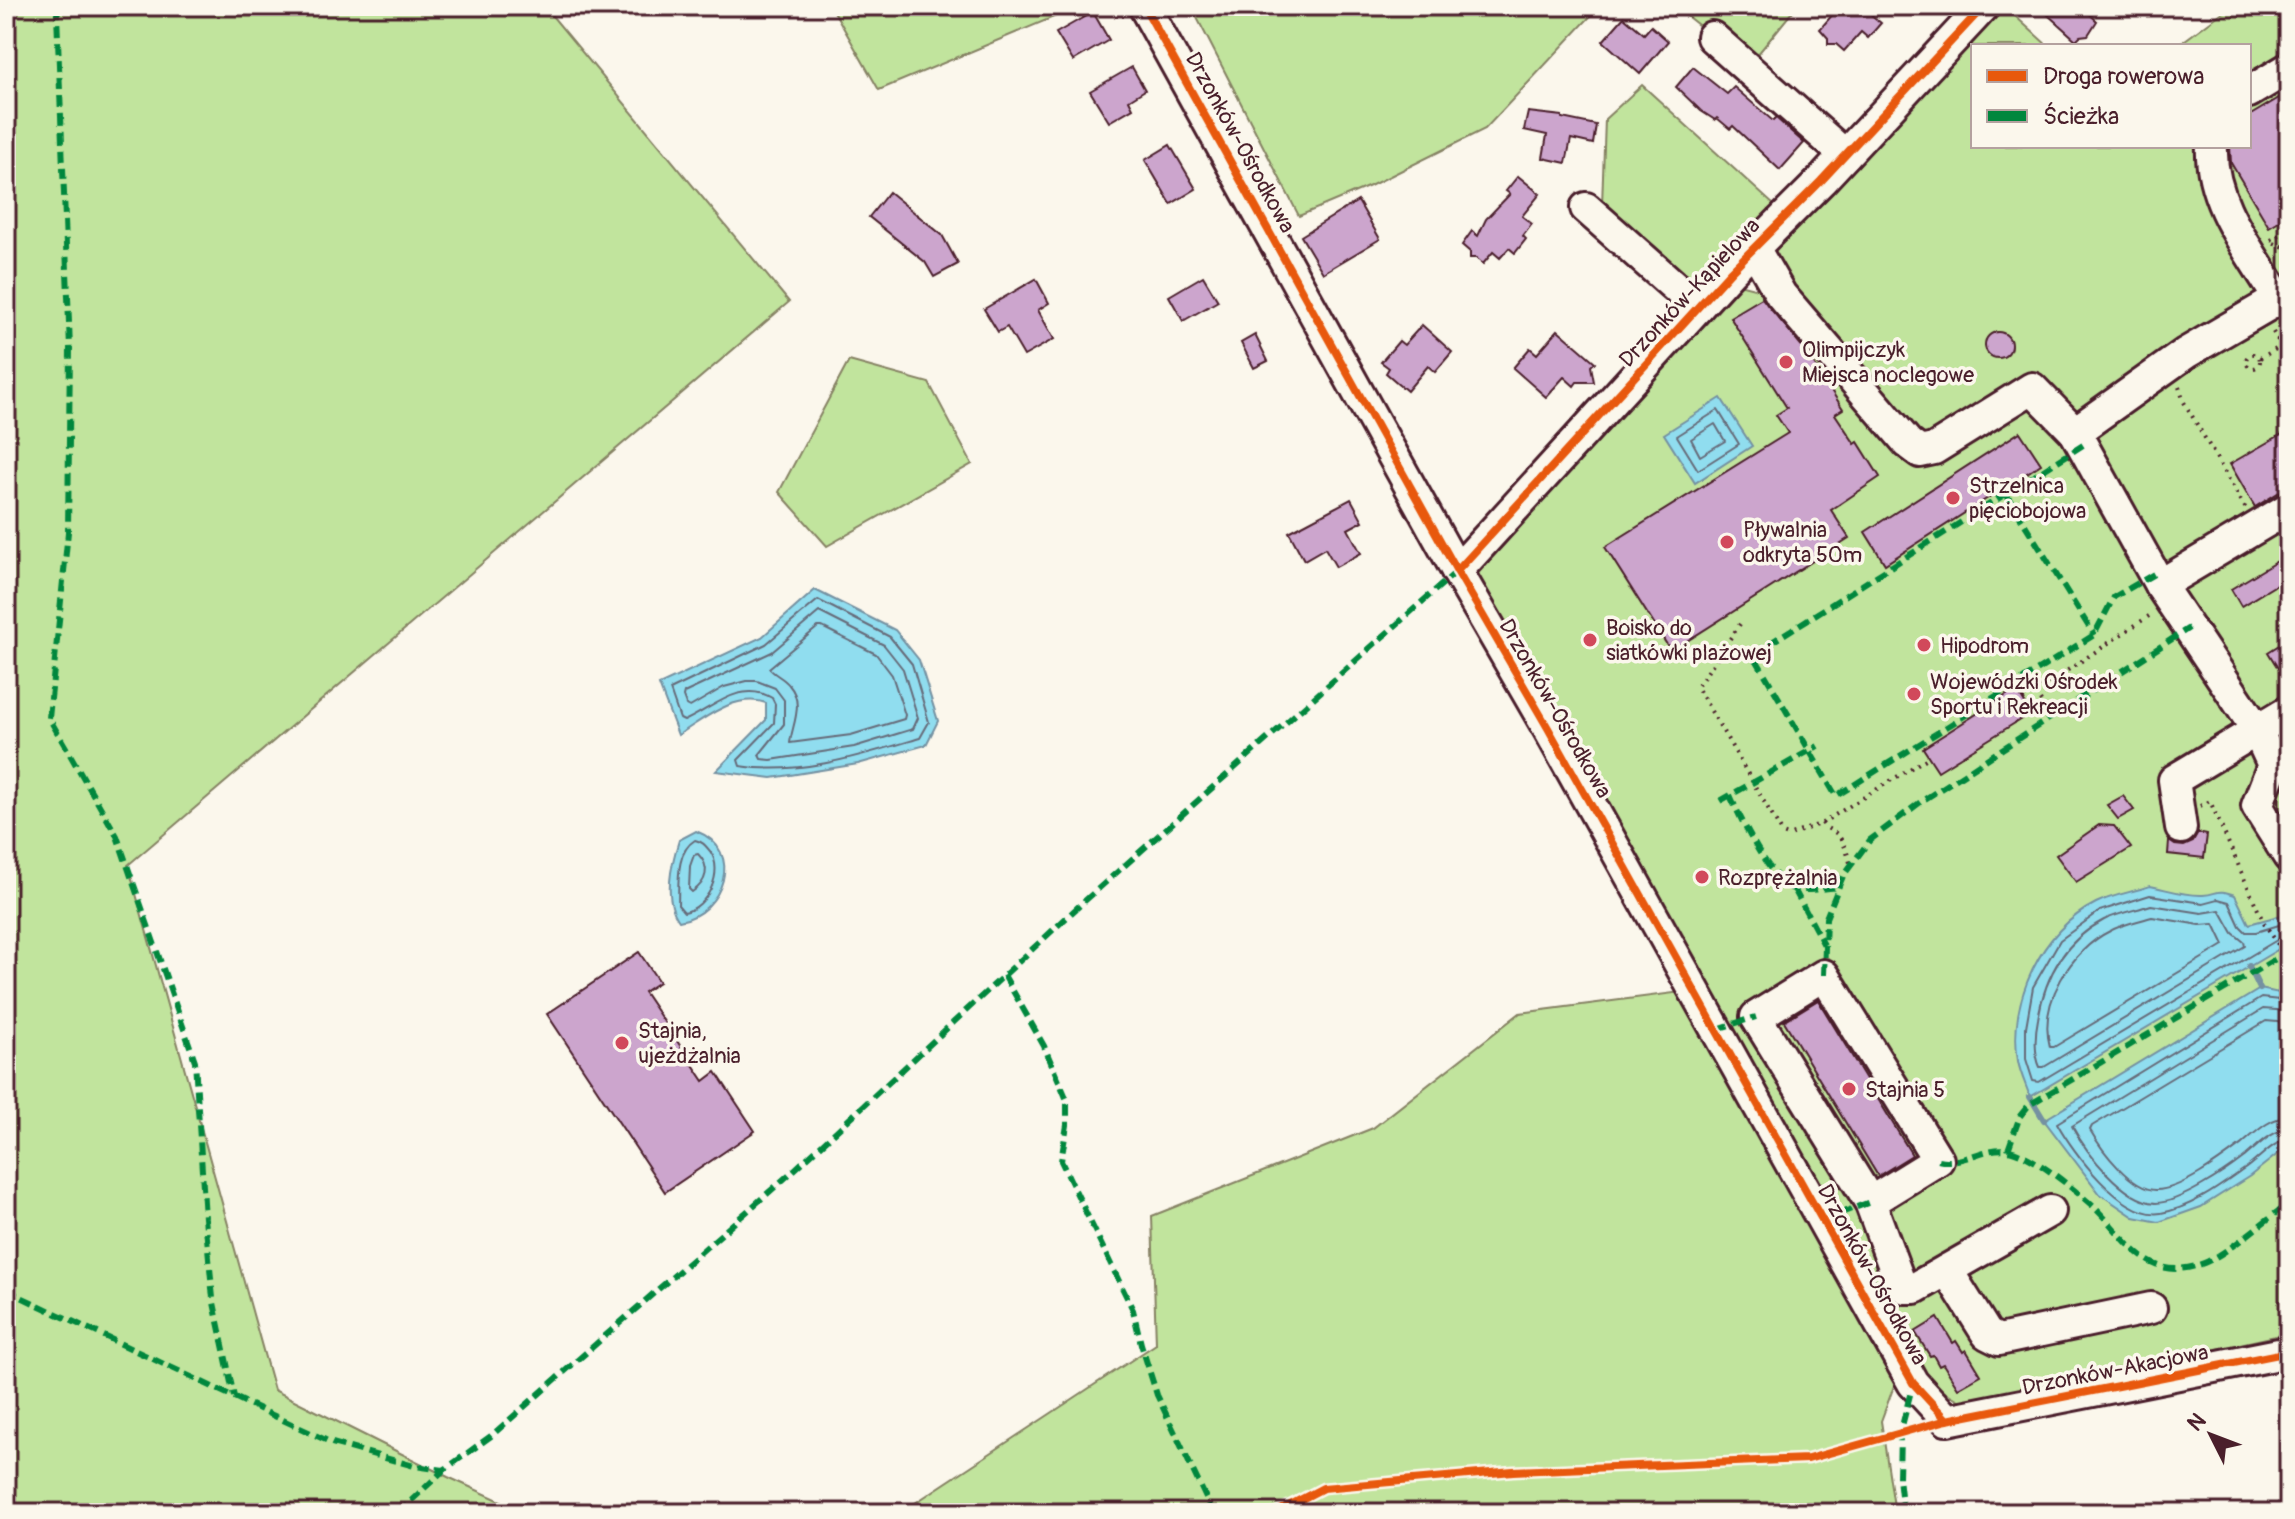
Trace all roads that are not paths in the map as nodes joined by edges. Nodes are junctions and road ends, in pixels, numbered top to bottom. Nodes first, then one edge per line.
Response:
1 (1144, 6) edge
2 (1984, 6) edge
3 (1712, 37) dead end
4 (2289, 68) edge
5 (2251, 91) edge
6 (2212, 148) edge
7 (1845, 155) junction
8 (1586, 208) dead end
9 (1754, 248) junction
10 (1731, 271) junction
11 (1781, 295) junction
12 (2283, 296) edge
13 (1698, 307) junction
14 (2075, 432) junction
15 (2289, 508) edge
16 (1457, 571) junction
17 (2160, 585) junction
18 (2289, 711) edge
19 (2257, 730) junction
20 (2181, 822) road end
21 (2289, 857) edge
22 (1870, 1202) junction
23 (2050, 1211) dead end
24 (1947, 1270) junction
25 (2151, 1308) dead end
26 (2289, 1352) edge
27 (1947, 1420) joint

1 - 16 street, Drzonków-Ośrodkowa
2 - 7 street, Drzonków-Kąpielowa
3 - 7 street
4 - 5 street
6 - 12 street
7 - 9 street, Drzonków-Kąpielowa
8 - 13 street
9 - 10 street, Drzonków-Kąpielowa
9 - 11 street
10 - 11 street
10 - 13 street, Drzonków-Kąpielowa
11 - 14 street
12 - 14 street
13 - 16 street, Drzonków-Kąpielowa
14 - 17 street
15 - 17 street
16 - 27 street, Drzonków-Ośrodkowa
17 - 19 street
18 - 19 street
19 - 20 street
19 - 21 street
22 - 22 street
22 - 24 street
23 - 24 street
24 - 25 street
26 - 27 street, Drzonków-Akacjowa

